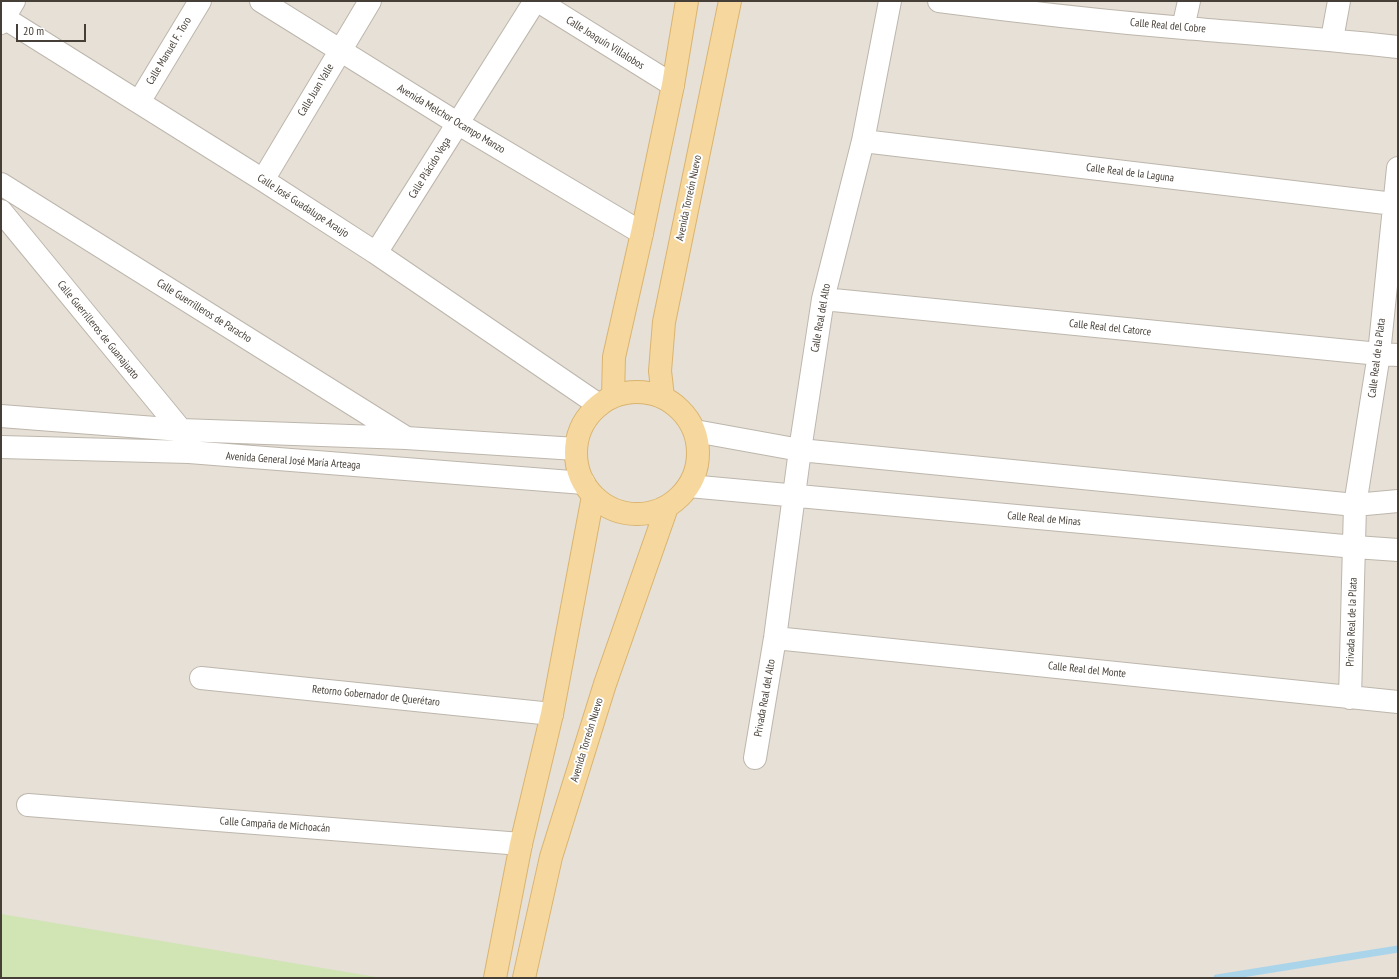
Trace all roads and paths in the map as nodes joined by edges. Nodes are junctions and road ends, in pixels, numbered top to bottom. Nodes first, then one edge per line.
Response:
1 (200, 1) edge
2 (261, 1) edge
3 (370, 1) edge
4 (534, 1) edge
5 (538, 1) edge
6 (687, 1) edge
7 (730, 1) edge
8 (890, 1) edge
9 (939, 1) edge
10 (1189, 1) edge
11 (1339, 1) edge
12 (1043, 8) edge
13 (5, 15) edge
14 (1182, 28) junction
15 (1332, 39) junction
16 (1398, 47) edge
17 (339, 51) junction
18 (673, 85) junction
19 (139, 102) junction
20 (457, 123) junction
21 (863, 141) junction
22 (1398, 168) edge
23 (263, 180) junction
24 (1, 184) edge
25 (1396, 204) edge
26 (1, 211) edge
27 (642, 233) junction
28 (376, 253) junction
29 (823, 299) junction
30 (1388, 355) edge
31 (663, 397) junction
32 (606, 400) junction
33 (1, 416) edge
34 (181, 430) junction
35 (695, 431) junction
36 (406, 438) junction
37 (1, 447) edge
38 (576, 449) junction
39 (800, 450) junction
40 (189, 452) junction
41 (689, 486) junction
42 (589, 490) junction
43 (794, 496) junction
44 (1398, 502) edge
45 (1355, 505) junction
46 (667, 507) junction
47 (1355, 547) junction
48 (1398, 550) edge
49 (775, 638) junction
50 (201, 678) dead end
51 (1350, 698) junction
52 (1398, 702) edge
53 (552, 714) junction
54 (755, 758) dead end
55 (28, 806) dead end
56 (521, 844) junction
57 (495, 978) edge
58 (524, 978) edge

1 - 19 street, Calle Manuel F. Toro
2 - 17 street, Avenida Melchor Ocampo Manzo
3 - 17 street, Calle Juan Valle
4 - 20 street, Calle Plácido Vega
5 - 18 street, Calle Joaquín Villalobos
6 - 18 main road
7 - 31 main road, Avenida Torreón Nuevo
8 - 21 street, Calle Real del Alto
9 - 12 street, Calle Real del Cobre
10 - 14 street
11 - 15 street
12 - 14 street, Calle Real del Cobre
13 - 19 street, Calle José Guadalupe Araujo
14 - 15 street, Calle Real del Cobre
15 - 16 street, Calle Real del Cobre
17 - 20 street, Avenida Melchor Ocampo Manzo
17 - 23 street, Calle Juan Valle
18 - 27 main road
19 - 23 street, Calle José Guadalupe Araujo
20 - 27 street, Avenida Melchor Ocampo Manzo
20 - 28 street, Calle Plácido Vega
21 - 25 street, Calle Real de la Laguna
21 - 29 street, Calle Real del Alto
22 - 25 street, Calle Real de la Plata
23 - 28 street, Calle José Guadalupe Araujo
24 - 36 street, Calle Guerrilleros de Paracho
25 - 30 street, Calle Real de la Plata
26 - 34 street, Calle Guerrilleros de Guanajuato
27 - 32 main road
28 - 32 street, Calle José Guadalupe Araujo
29 - 30 street, Calle Real del Catorce
29 - 39 street, Calle Real del Alto
30 - 45 street, Calle Real de la Plata
31 - 32 main road
31 - 35 main road
32 - 38 main road
33 - 34 street
34 - 36 street
34 - 40 street, Calle Guerrilleros de Guanajuato
35 - 39 street
35 - 41 main road
36 - 38 street
37 - 40 street, Avenida General José María Arteaga
38 - 42 main road
39 - 43 street, Calle Real del Alto
39 - 45 street
40 - 42 street, Avenida General José María Arteaga
41 - 43 street, Calle Real de Minas
41 - 46 main road
42 - 46 main road
42 - 53 main road
43 - 47 street, Calle Real de Minas
43 - 49 street, Calle Real del Alto
44 - 45 street
45 - 47 street, Calle Real de la Plata
46 - 58 main road, Avenida Torreón Nuevo
47 - 48 street, Calle Real de Minas
47 - 51 street, Privada Real de la Plata
49 - 51 street, Calle Real del Monte
49 - 54 street, Privada Real del Alto
50 - 53 street, Retorno Gobernador de Querétaro
51 - 52 street, Calle Real del Monte
53 - 56 main road
55 - 56 street, Calle Campaña de Michoacán
56 - 57 main road

